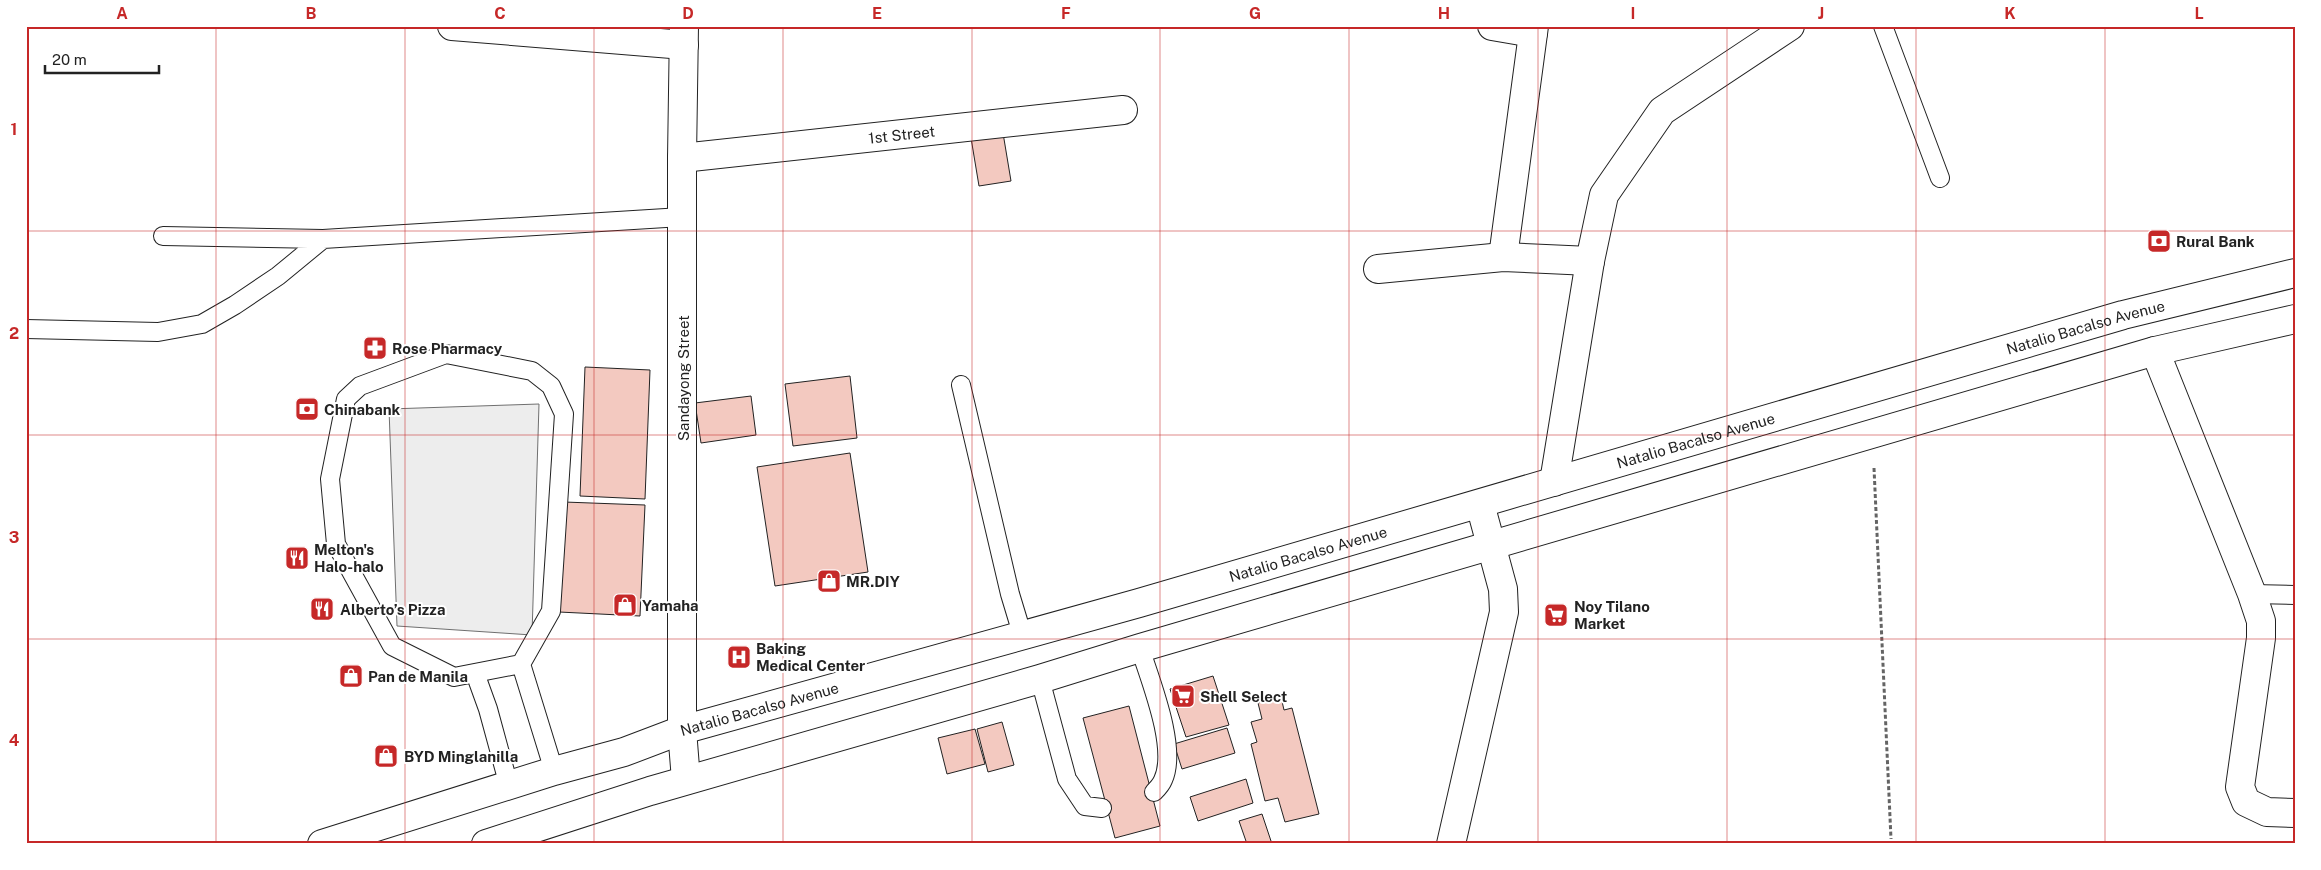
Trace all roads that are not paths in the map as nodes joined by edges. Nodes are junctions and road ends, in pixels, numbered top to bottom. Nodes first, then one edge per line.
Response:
1 (452, 26) edge
2 (1492, 26) edge
3 (1790, 26) edge
4 (1883, 26) edge
5 (1533, 29) edge
6 (684, 36) edge
7 (1123, 110) dead end
8 (682, 158) junction
9 (1940, 178) dead end
10 (682, 217) junction
11 (163, 236) dead end
12 (323, 239) junction
13 (1502, 257) junction
14 (1590, 261) junction
15 (1378, 269) dead end
16 (2295, 273) edge
17 (2295, 319) edge
18 (26, 329) edge
19 (2156, 351) junction
20 (961, 385) dead end
21 (1554, 482) junction
22 (1480, 504) junction
23 (1490, 544) junction
24 (2252, 594) junction
25 (2295, 595) edge
26 (1022, 636) junction
27 (1140, 648) junction
28 (521, 664) junction
29 (476, 673) junction
30 (1040, 679) junction
31 (682, 730) junction
32 (554, 771) junction
33 (686, 780) junction
34 (509, 786) junction
35 (1154, 792) dead end
36 (1102, 808) dead end
37 (2295, 814) edge
38 (492, 843) edge
39 (322, 844) edge
40 (1451, 844) edge

1 - 6 main road
2 - 5 main road
3 - 14 main road
4 - 9 lane
5 - 13 main road
6 - 8 main road, Sandayong Street
7 - 8 main road, 1st Street
8 - 10 main road, Sandayong Street
10 - 12 lane
10 - 31 main road, Sandayong Street
11 - 12 lane
12 - 18 lane
13 - 14 main road
13 - 15 main road
14 - 21 main road
16 - 21 main road, Natalio Bacalso Avenue
17 - 19 main road
19 - 23 main road
19 - 24 main road
20 - 26 lane
21 - 22 main road, Natalio Bacalso Avenue
22 - 23 main road
22 - 26 main road, Natalio Bacalso Avenue
23 - 27 main road
23 - 40 main road
24 - 25 lane
24 - 37 main road
26 - 31 main road, Natalio Bacalso Avenue
27 - 30 main road
27 - 35 lane
28 - 29 lane
28 - 29 lane
28 - 32 lane
29 - 34 lane
30 - 33 main road
30 - 36 lane
31 - 32 main road, Natalio Bacalso Avenue
31 - 33 main road, Sandayong Street
32 - 34 main road, Natalio Bacalso Avenue
33 - 38 main road
34 - 39 main road, Natalio Bacalso Avenue

